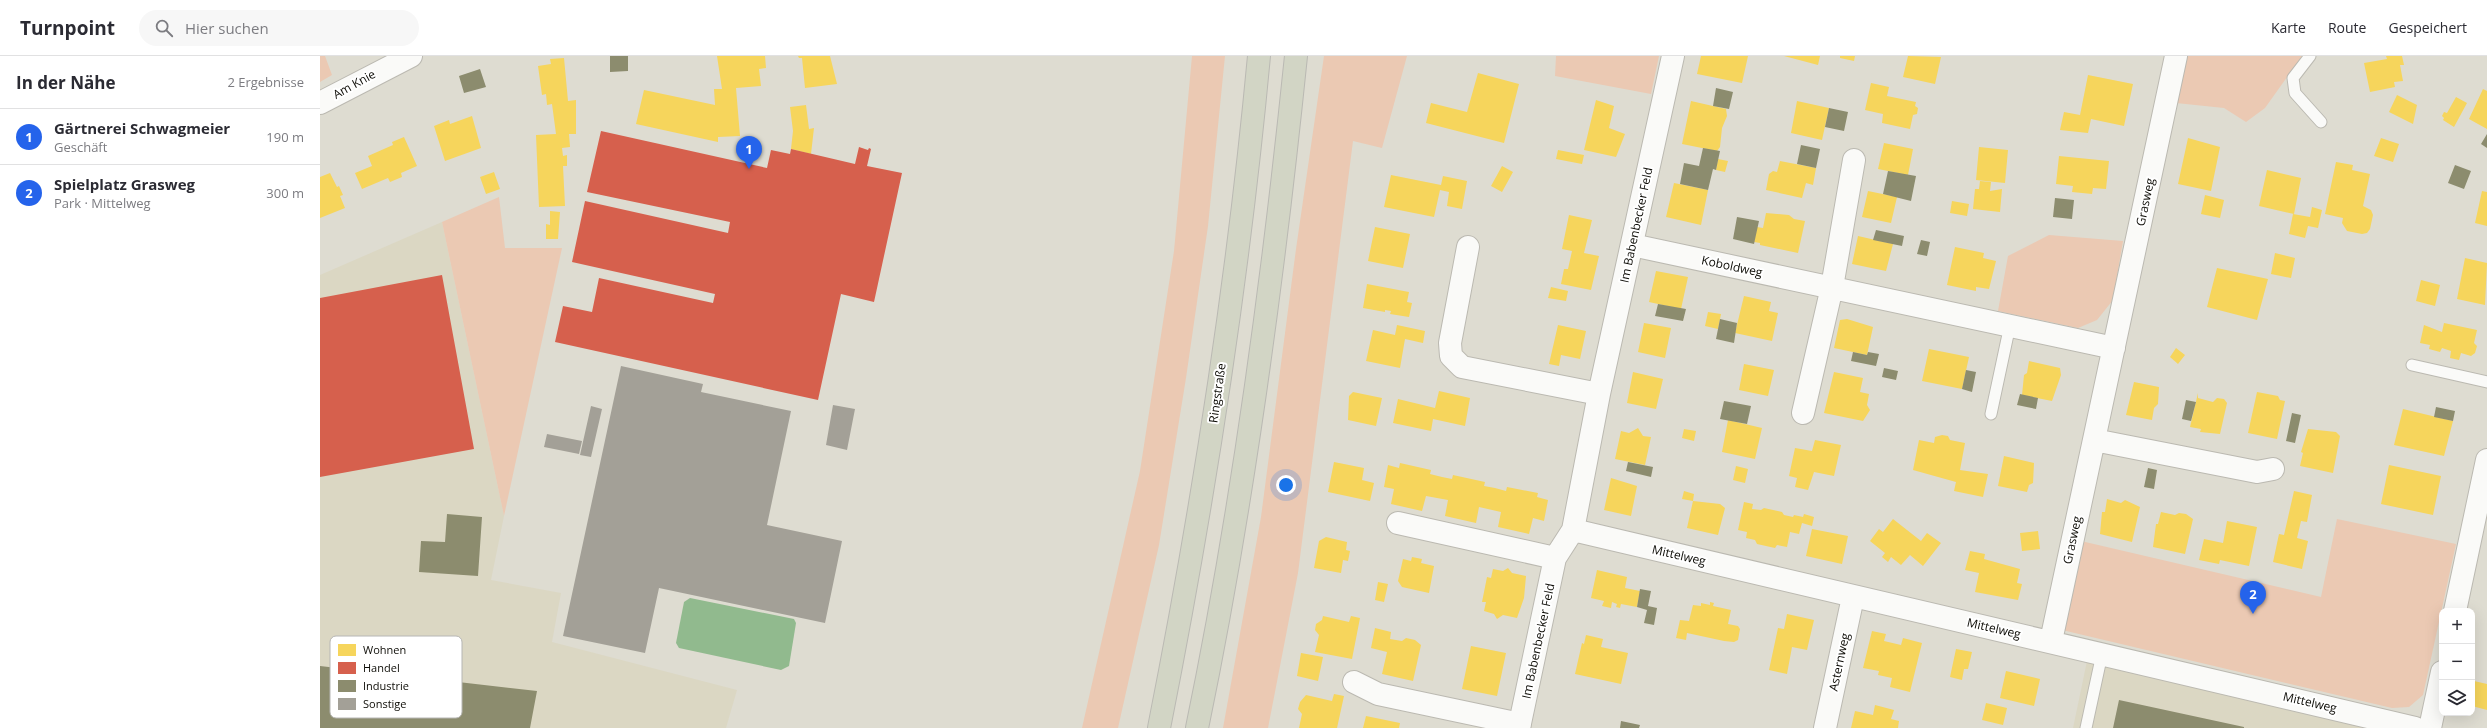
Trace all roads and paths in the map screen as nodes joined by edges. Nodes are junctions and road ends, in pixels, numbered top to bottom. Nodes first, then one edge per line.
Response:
1 (410, 56) edge
2 (1259, 56) edge
3 (1296, 56) edge
4 (1673, 56) edge
5 (2176, 56) edge
6 (2310, 56) edge
7 (320, 103) edge
8 (2321, 122) dead end
9 (1854, 160) dead end
10 (1632, 245) junction
11 (1468, 248) dead end
12 (1832, 287) junction
13 (2010, 325) junction
14 (2114, 348) junction
15 (2412, 365) dead end
16 (2487, 382) edge
17 (1599, 394) junction
18 (1803, 413) dead end
19 (1991, 414) dead end
20 (2094, 440) junction
21 (2487, 460) edge
22 (2273, 469) dead end
23 (1398, 523) dead end
24 (1573, 530) junction
25 (1555, 558) junction
26 (1854, 597) junction
27 (2456, 608) edge
28 (2051, 641) junction
29 (2102, 654) junction
30 (2440, 680) edge
31 (1354, 682) dead end
32 (1520, 726) edge
33 (1159, 728) edge
34 (1197, 728) edge
35 (1825, 728) edge
36 (2086, 728) edge
37 (2415, 728) edge
38 (2430, 728) edge

1 - 7 street, Am Knie
2 - 33 highway, Ringstraße
3 - 34 highway
4 - 10 street, Im Babenbecker Feld
5 - 14 street, Grasweg
6 - 8 lane
9 - 12 street
10 - 12 street, Koboldweg
10 - 17 street, Im Babenbecker Feld
11 - 17 street
12 - 13 street, Koboldweg
12 - 18 street
13 - 14 street
13 - 19 lane
14 - 20 street, Grasweg
15 - 16 lane
17 - 24 street, Im Babenbecker Feld
20 - 22 street
20 - 28 street, Grasweg
21 - 27 street
23 - 25 street
24 - 25 street, Im Babenbecker Feld
24 - 26 street, Mittelweg
25 - 32 street, Im Babenbecker Feld
26 - 28 street, Mittelweg
26 - 35 street, Asternweg
28 - 29 street, Mittelweg
29 - 36 lane
29 - 37 street, Mittelweg
30 - 38 street
31 - 32 street, Im Babenbecker Feld

